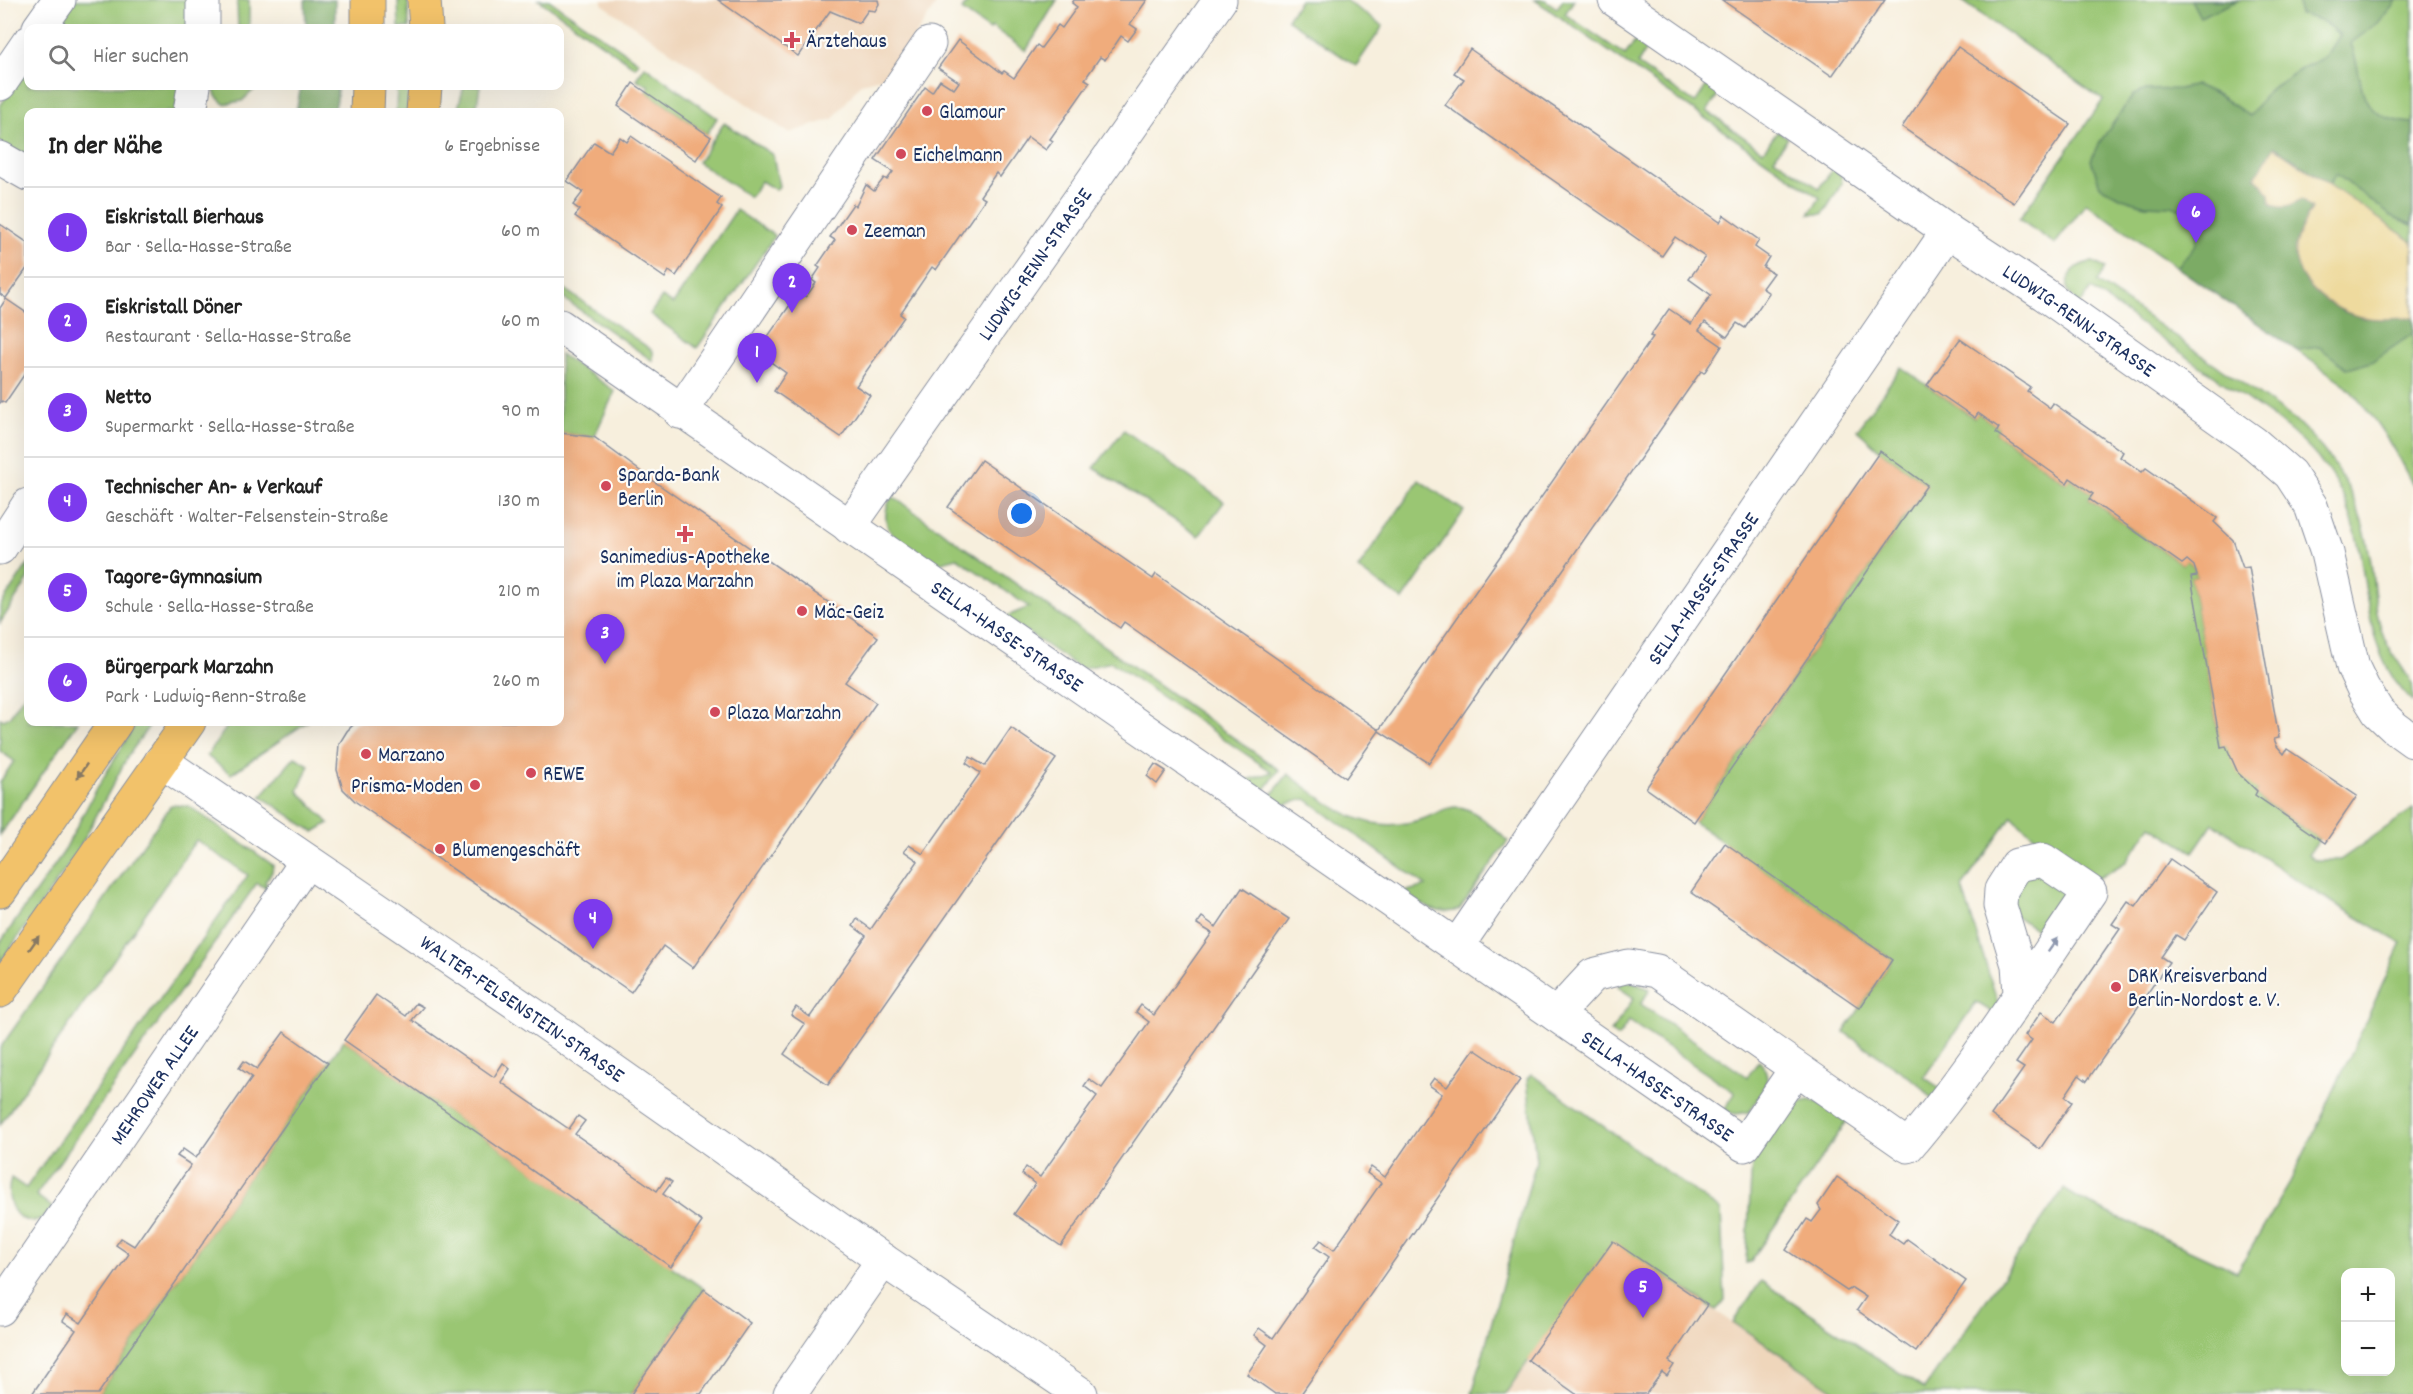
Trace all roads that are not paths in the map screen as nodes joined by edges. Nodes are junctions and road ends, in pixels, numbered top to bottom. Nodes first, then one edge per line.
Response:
1 (59, 0) edge
2 (203, 0) edge
3 (368, 0) edge
4 (424, 0) edge
5 (1220, 0) edge
6 (1615, 0) edge
7 (42, 24) edge
8 (203, 24) edge
9 (368, 24) edge
10 (426, 24) edge
11 (929, 44) dead end
12 (24, 49) edge
13 (0, 84) edge
14 (193, 90) edge
15 (368, 90) edge
16 (425, 90) edge
17 (191, 108) edge
18 (367, 108) edge
19 (423, 108) edge
20 (0, 158) edge
21 (24, 172) edge
22 (1948, 231) junction
23 (564, 329) edge
24 (680, 412) junction
25 (24, 511) edge
26 (849, 527) junction
27 (0, 548) edge
28 (113, 726) edge
29 (186, 726) edge
30 (2413, 741) edge
31 (161, 760) junction
32 (307, 861) junction
33 (0, 891) edge
34 (1457, 946) junction
35 (0, 991) edge
36 (2020, 993) dead end
37 (1556, 1015) junction
38 (1796, 1069) junction
39 (883, 1260) junction
40 (0, 1309) edge
41 (790, 1394) edge
42 (1081, 1394) edge

1 - 7 street
2 - 8 street
3 - 9 main road
4 - 10 main road
5 - 26 street, LUDWIG-RENN-STRASSE
6 - 22 street, LUDWIG-RENN-STRASSE
11 - 24 street
12 - 13 street
14 - 17 street
15 - 18 main road
16 - 19 main road
20 - 21 street
22 - 30 street, LUDWIG-RENN-STRASSE
22 - 34 street, SELLA-HASSE-STRASSE
23 - 24 street, SELLA-HASSE-STRASSE
24 - 26 street, SELLA-HASSE-STRASSE
25 - 27 street
26 - 34 street, SELLA-HASSE-STRASSE
28 -> 33 main road
29 - 31 main road
31 - 32 street, WALTER-FELSENSTEIN-STRASSE
35 -> 31 main road
32 - 39 street, WALTER-FELSENSTEIN-STRASSE
32 - 40 street, MEHROWER ALLEE
34 - 37 street, SELLA-HASSE-STRASSE
36 - 38 street
37 - 38 street
37 - 38 street, SELLA-HASSE-STRASSE
39 - 41 street
39 - 42 street, WALTER-FELSENSTEIN-STRASSE

